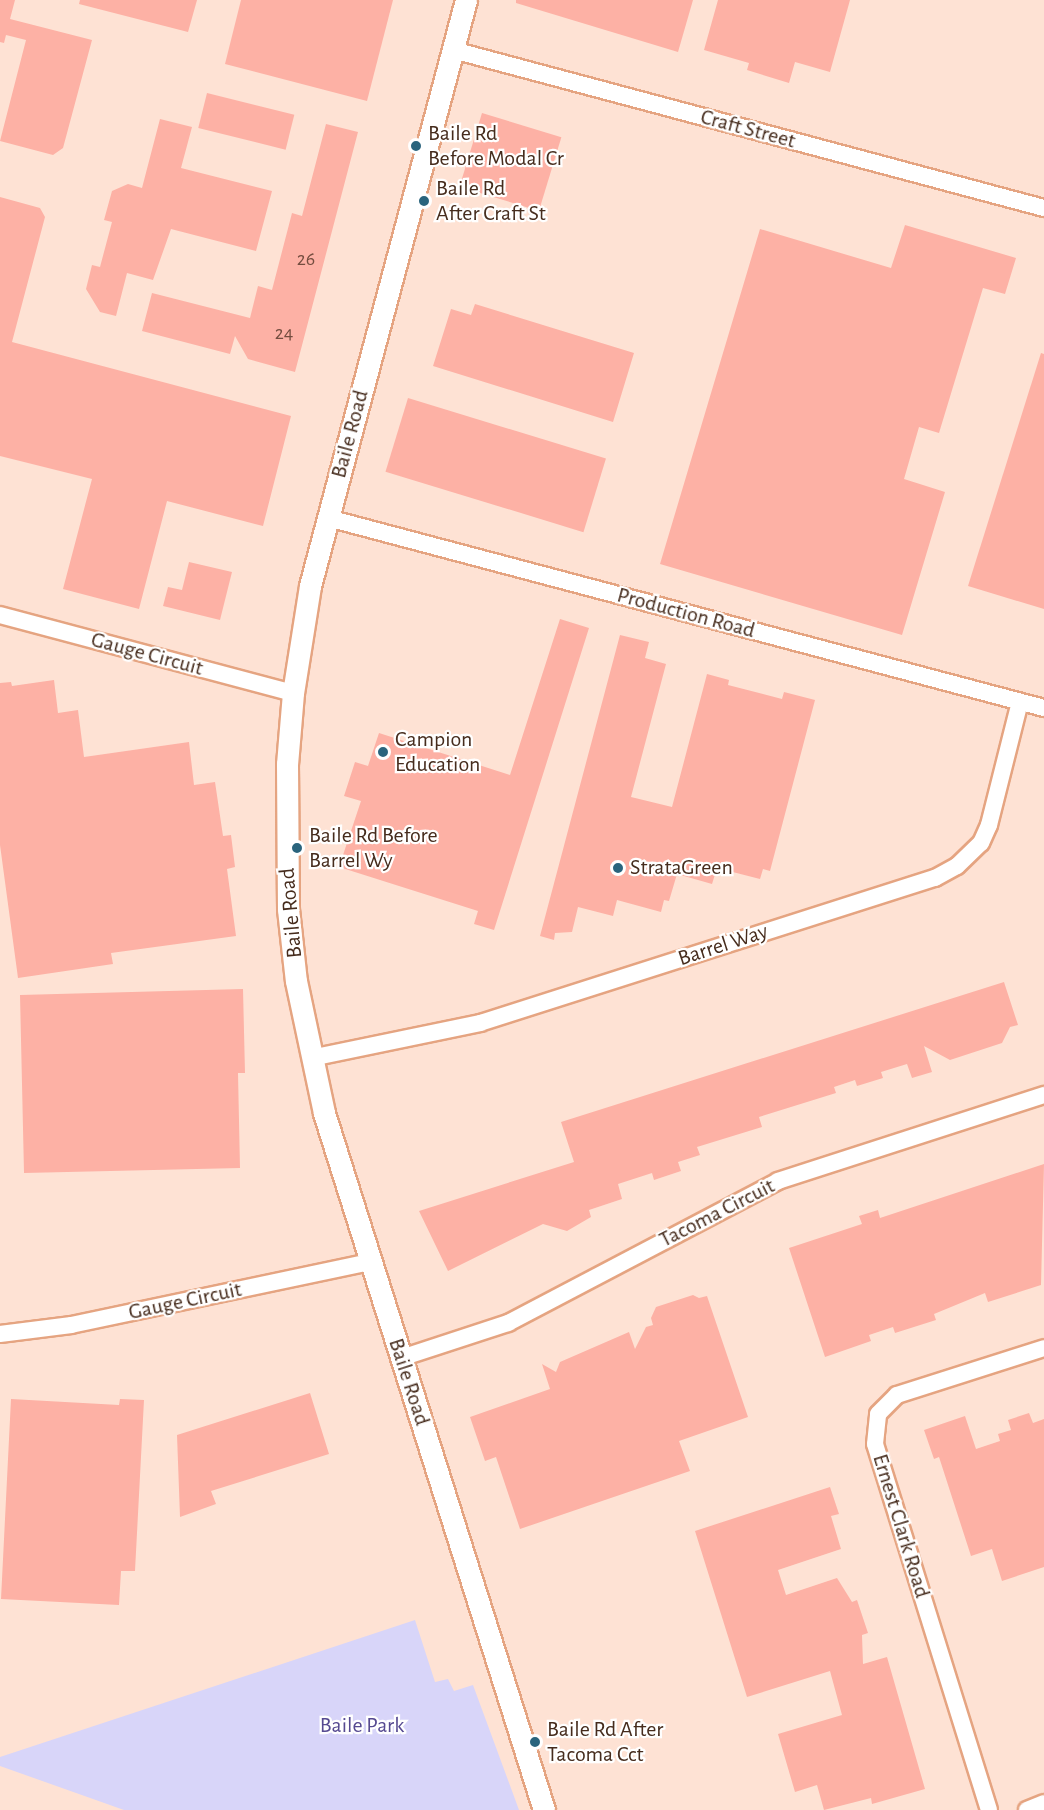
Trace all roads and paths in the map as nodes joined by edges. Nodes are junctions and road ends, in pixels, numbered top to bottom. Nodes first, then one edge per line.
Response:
1 (465, 0) edge
2 (453, 50) junction
3 (1044, 208) edge
4 (328, 518) junction
5 (0, 615) edge
6 (293, 693) junction
7 (1020, 702) junction
8 (1044, 708) edge
9 (311, 1058) junction
10 (1044, 1095) edge
11 (370, 1262) junction
12 (0, 1334) edge
13 (1044, 1348) edge
14 (401, 1358) junction
15 (1044, 1803) edge
16 (544, 1810) edge
17 (989, 1810) edge
18 (1027, 1810) edge

1 - 2 street, Baile Road
2 - 3 street, Craft Street
2 - 4 street, Baile Road
4 - 6 street, Baile Road
4 - 7 street, Production Road
5 - 6 street, Gauge Circuit
6 - 9 street, Baile Road
7 - 8 street, Production Road
7 - 9 street, Barrel Way
9 - 11 street, Baile Road
10 - 14 street, Tacoma Circuit
11 - 12 street, Gauge Circuit
11 - 14 street, Baile Road
13 - 17 street, Ernest Clark Road
14 - 16 street, Baile Road
15 - 18 street

